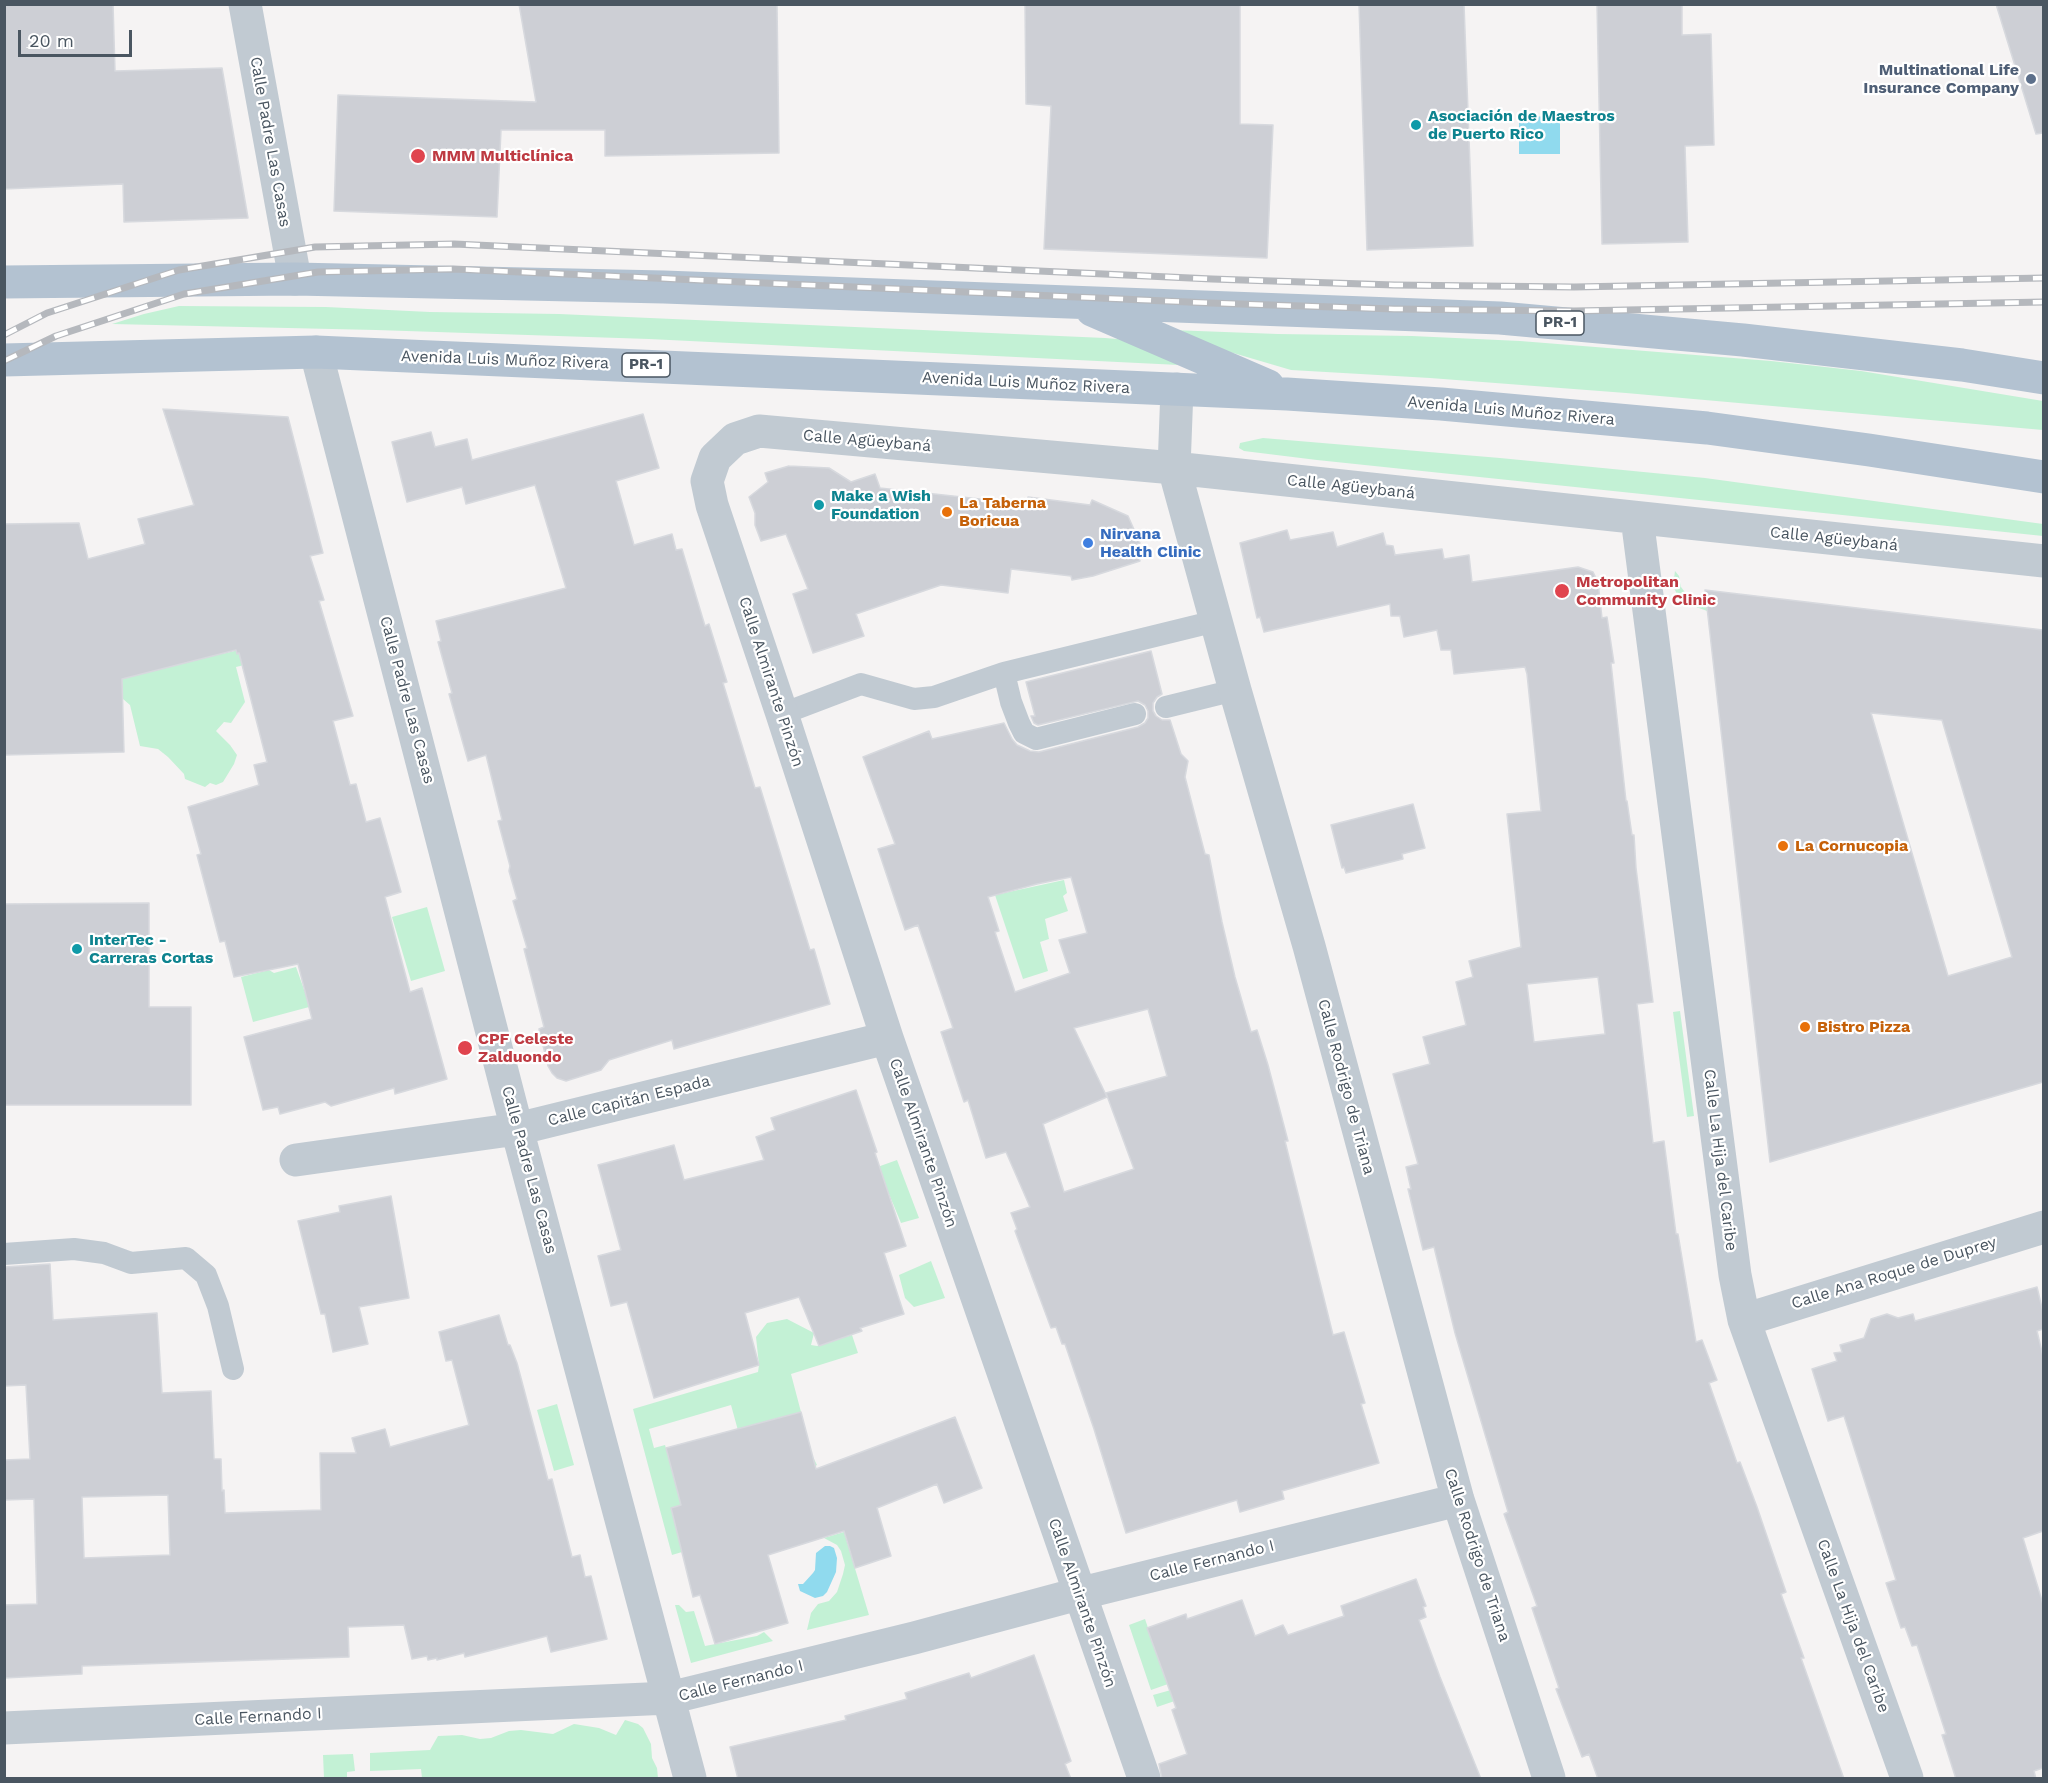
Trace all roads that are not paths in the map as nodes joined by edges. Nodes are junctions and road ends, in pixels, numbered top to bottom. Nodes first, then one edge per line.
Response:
1 (245, 4) edge
2 (295, 279) junction
3 (4, 282) edge
4 (1074, 302) junction
5 (316, 352) junction
6 (4, 360) edge
7 (2043, 378) edge
8 (1177, 389) junction
9 (1287, 394) junction
10 (1174, 468) junction
11 (2043, 477) edge
12 (712, 505) joint
13 (1637, 518) junction
14 (2043, 561) edge
15 (1216, 621) junction
16 (1004, 673) junction
17 (1235, 690) junction
18 (1166, 707) dead end
19 (782, 714) junction
20 (1135, 714) dead end
21 (887, 1038) junction
22 (518, 1129) junction
23 (296, 1160) dead end
24 (2043, 1227) edge
25 (4, 1254) edge
26 (1744, 1320) junction
27 (233, 1369) dead end
28 (1458, 1500) junction
29 (1078, 1594) junction
30 (669, 1698) junction
31 (4, 1728) edge
32 (690, 1779) edge
33 (1144, 1779) edge
34 (1549, 1779) edge
35 (1907, 1779) edge

1 - 2 street, Calle Padre Las Casas
2 - 3 main road, PR-1
2 - 4 main road, PR-1
4 - 7 main road, PR-1
4 - 9 main road
5 - 6 main road, Avenida Luis Muñoz Rivera / PR-1
5 - 8 main road, Avenida Luis Muñoz Rivera / PR-1
5 - 22 street, Calle Padre Las Casas
8 - 9 main road, Avenida Luis Muñoz Rivera / PR-1
8 - 10 street, Calle Rodrigo de Triana
9 - 11 main road, Avenida Luis Muñoz Rivera / PR-1
10 - 12 street, Calle Agüeybaná
10 - 13 street, Calle Agüeybaná
10 - 15 street, Calle Rodrigo de Triana
12 - 19 street, Calle Almirante Pinzón
13 - 14 street, Calle Agüeybaná
13 - 26 street, Calle La Hija del Caribe
15 - 16 lane
15 - 17 street, Calle Rodrigo de Triana
16 - 19 lane
16 - 20 lane
17 - 18 lane
17 - 28 street, Calle Rodrigo de Triana
19 - 21 street, Calle Almirante Pinzón
21 - 22 street, Calle Capitán Espada
21 - 29 street, Calle Almirante Pinzón
22 - 23 street, Calle Capitán Espada
22 - 30 street, Calle Padre Las Casas
24 - 26 street, Calle Ana Roque de Duprey
25 - 27 lane
26 - 35 street, Calle La Hija del Caribe
28 - 29 street, Calle Fernando I
28 - 34 street, Calle Rodrigo de Triana
29 - 30 street, Calle Fernando I
29 - 33 street, Calle Almirante Pinzón
30 - 31 street, Calle Fernando I
30 - 32 street, Calle Padre Las Casas

